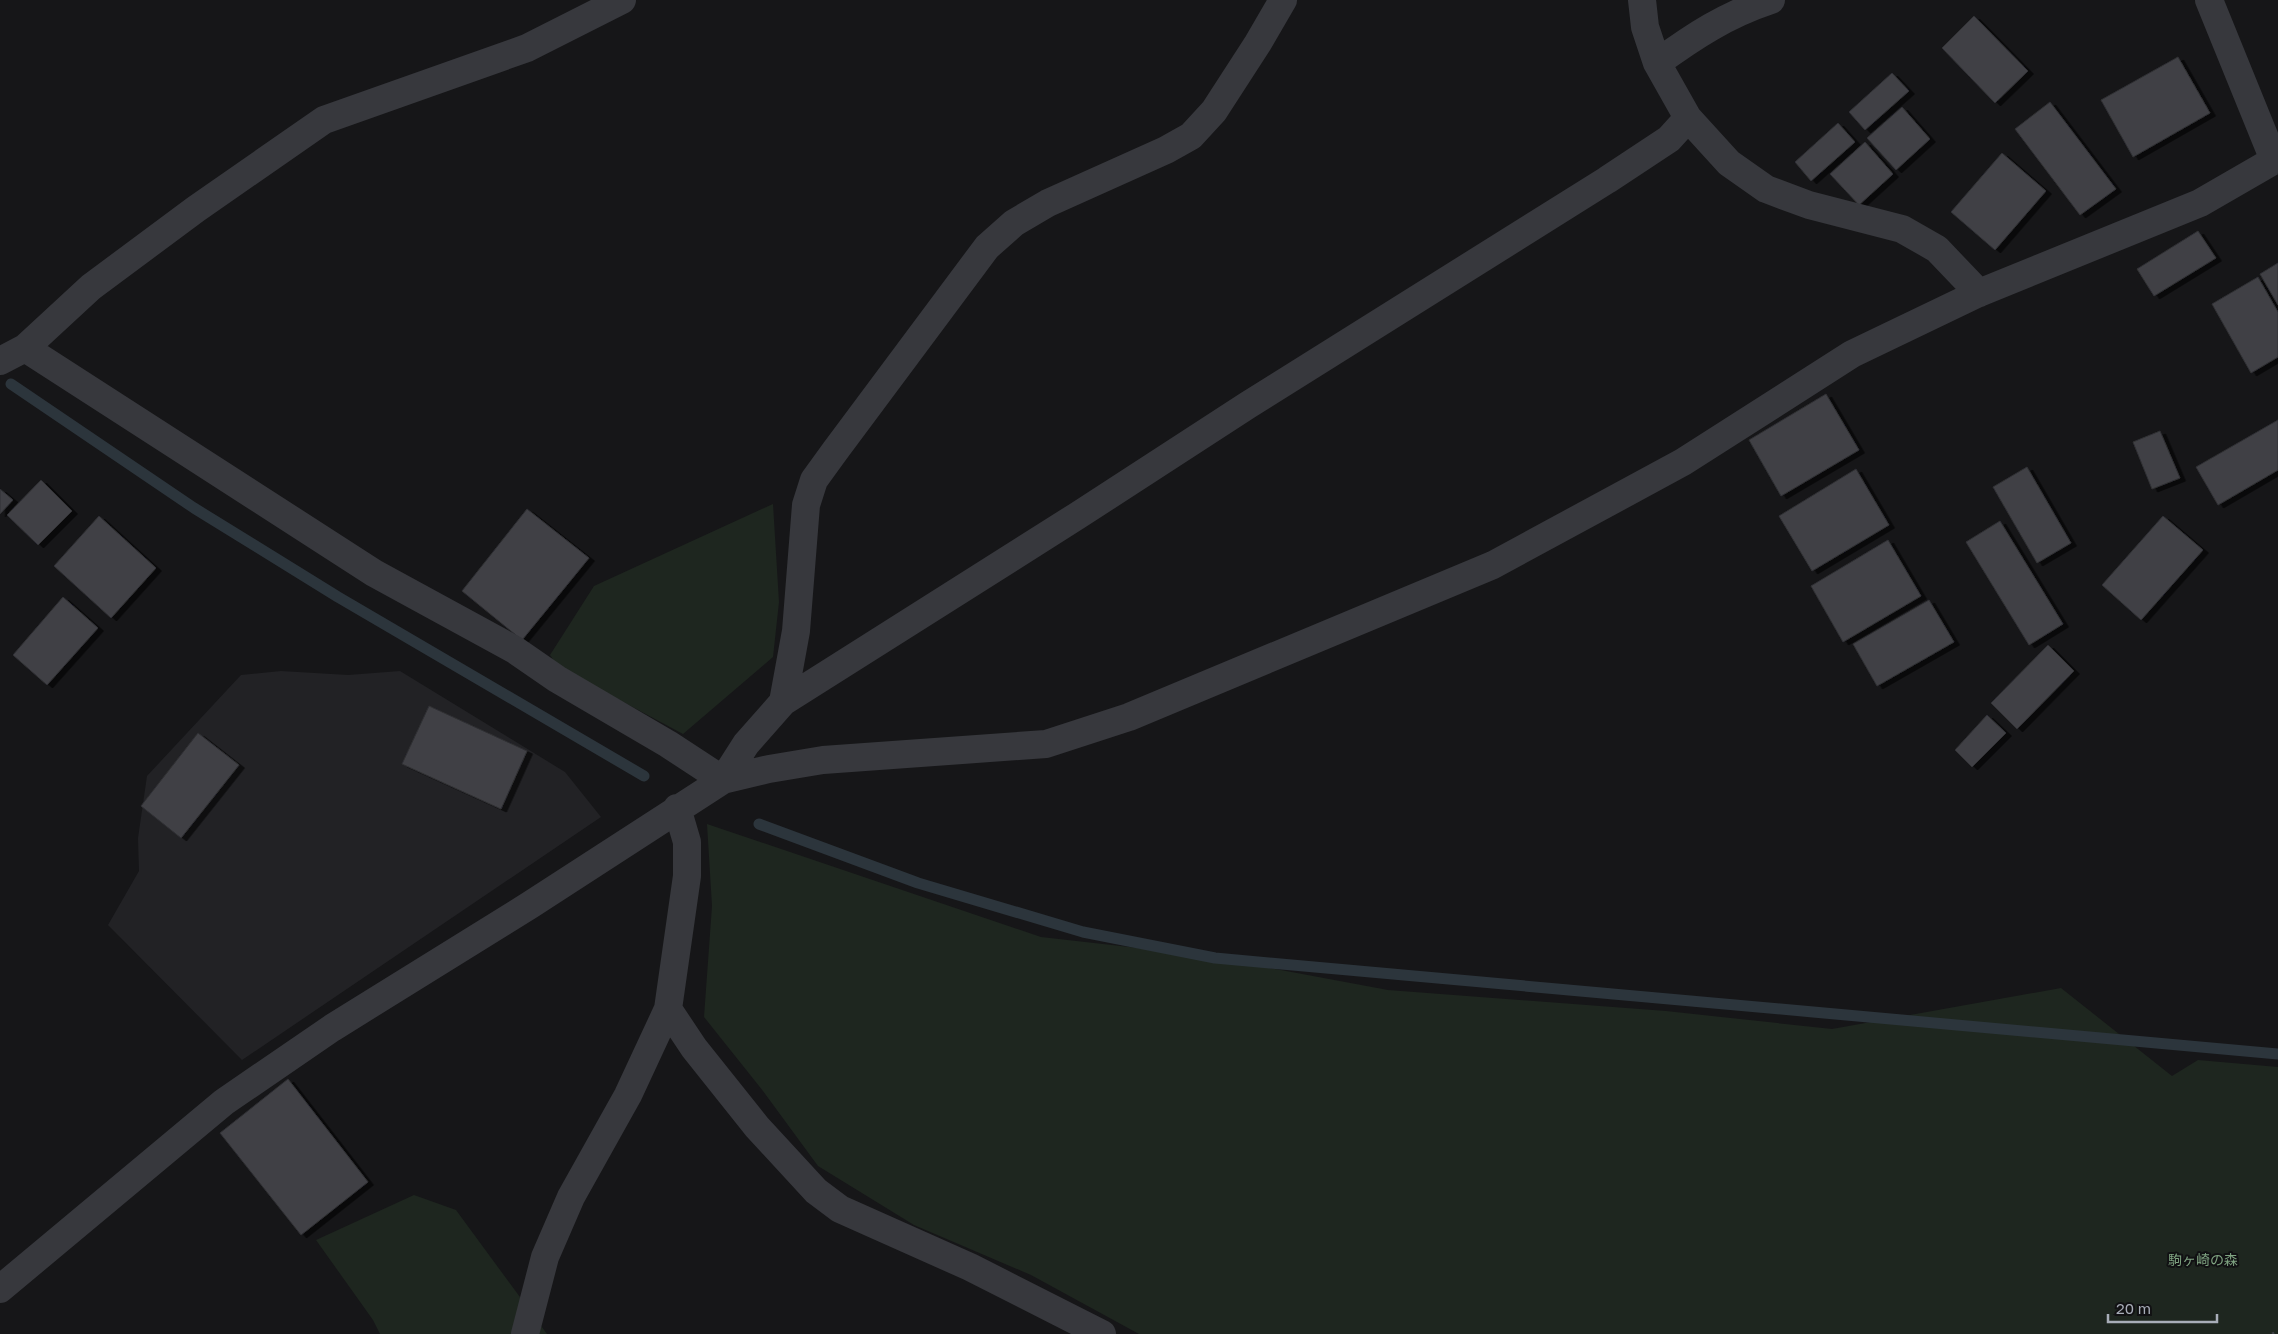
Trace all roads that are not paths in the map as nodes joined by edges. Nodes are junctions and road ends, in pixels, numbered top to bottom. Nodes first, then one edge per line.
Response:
1 (622, 0) edge
2 (1283, 0) edge
3 (1642, 0) edge
4 (1771, 0) edge
5 (2209, 0) edge
6 (1657, 63) junction
7 (1688, 118) junction
8 (2276, 159) edge
9 (1979, 293) junction
10 (25, 348) junction
11 (0, 361) edge
12 (783, 702) junction
13 (723, 780) junction
14 (677, 808) junction
15 (668, 1009) junction
16 (0, 1289) edge
17 (525, 1334) edge
18 (1102, 1334) edge

1 - 10 street
2 - 12 street
3 - 6 street
4 - 6 street
5 - 8 street
6 - 7 street
7 - 9 street
7 - 12 street
8 - 9 street
9 - 13 street
10 - 11 street
10 - 13 street
12 - 13 street
13 - 14 street
14 - 15 street
14 - 16 street
15 - 17 street
15 - 18 street

